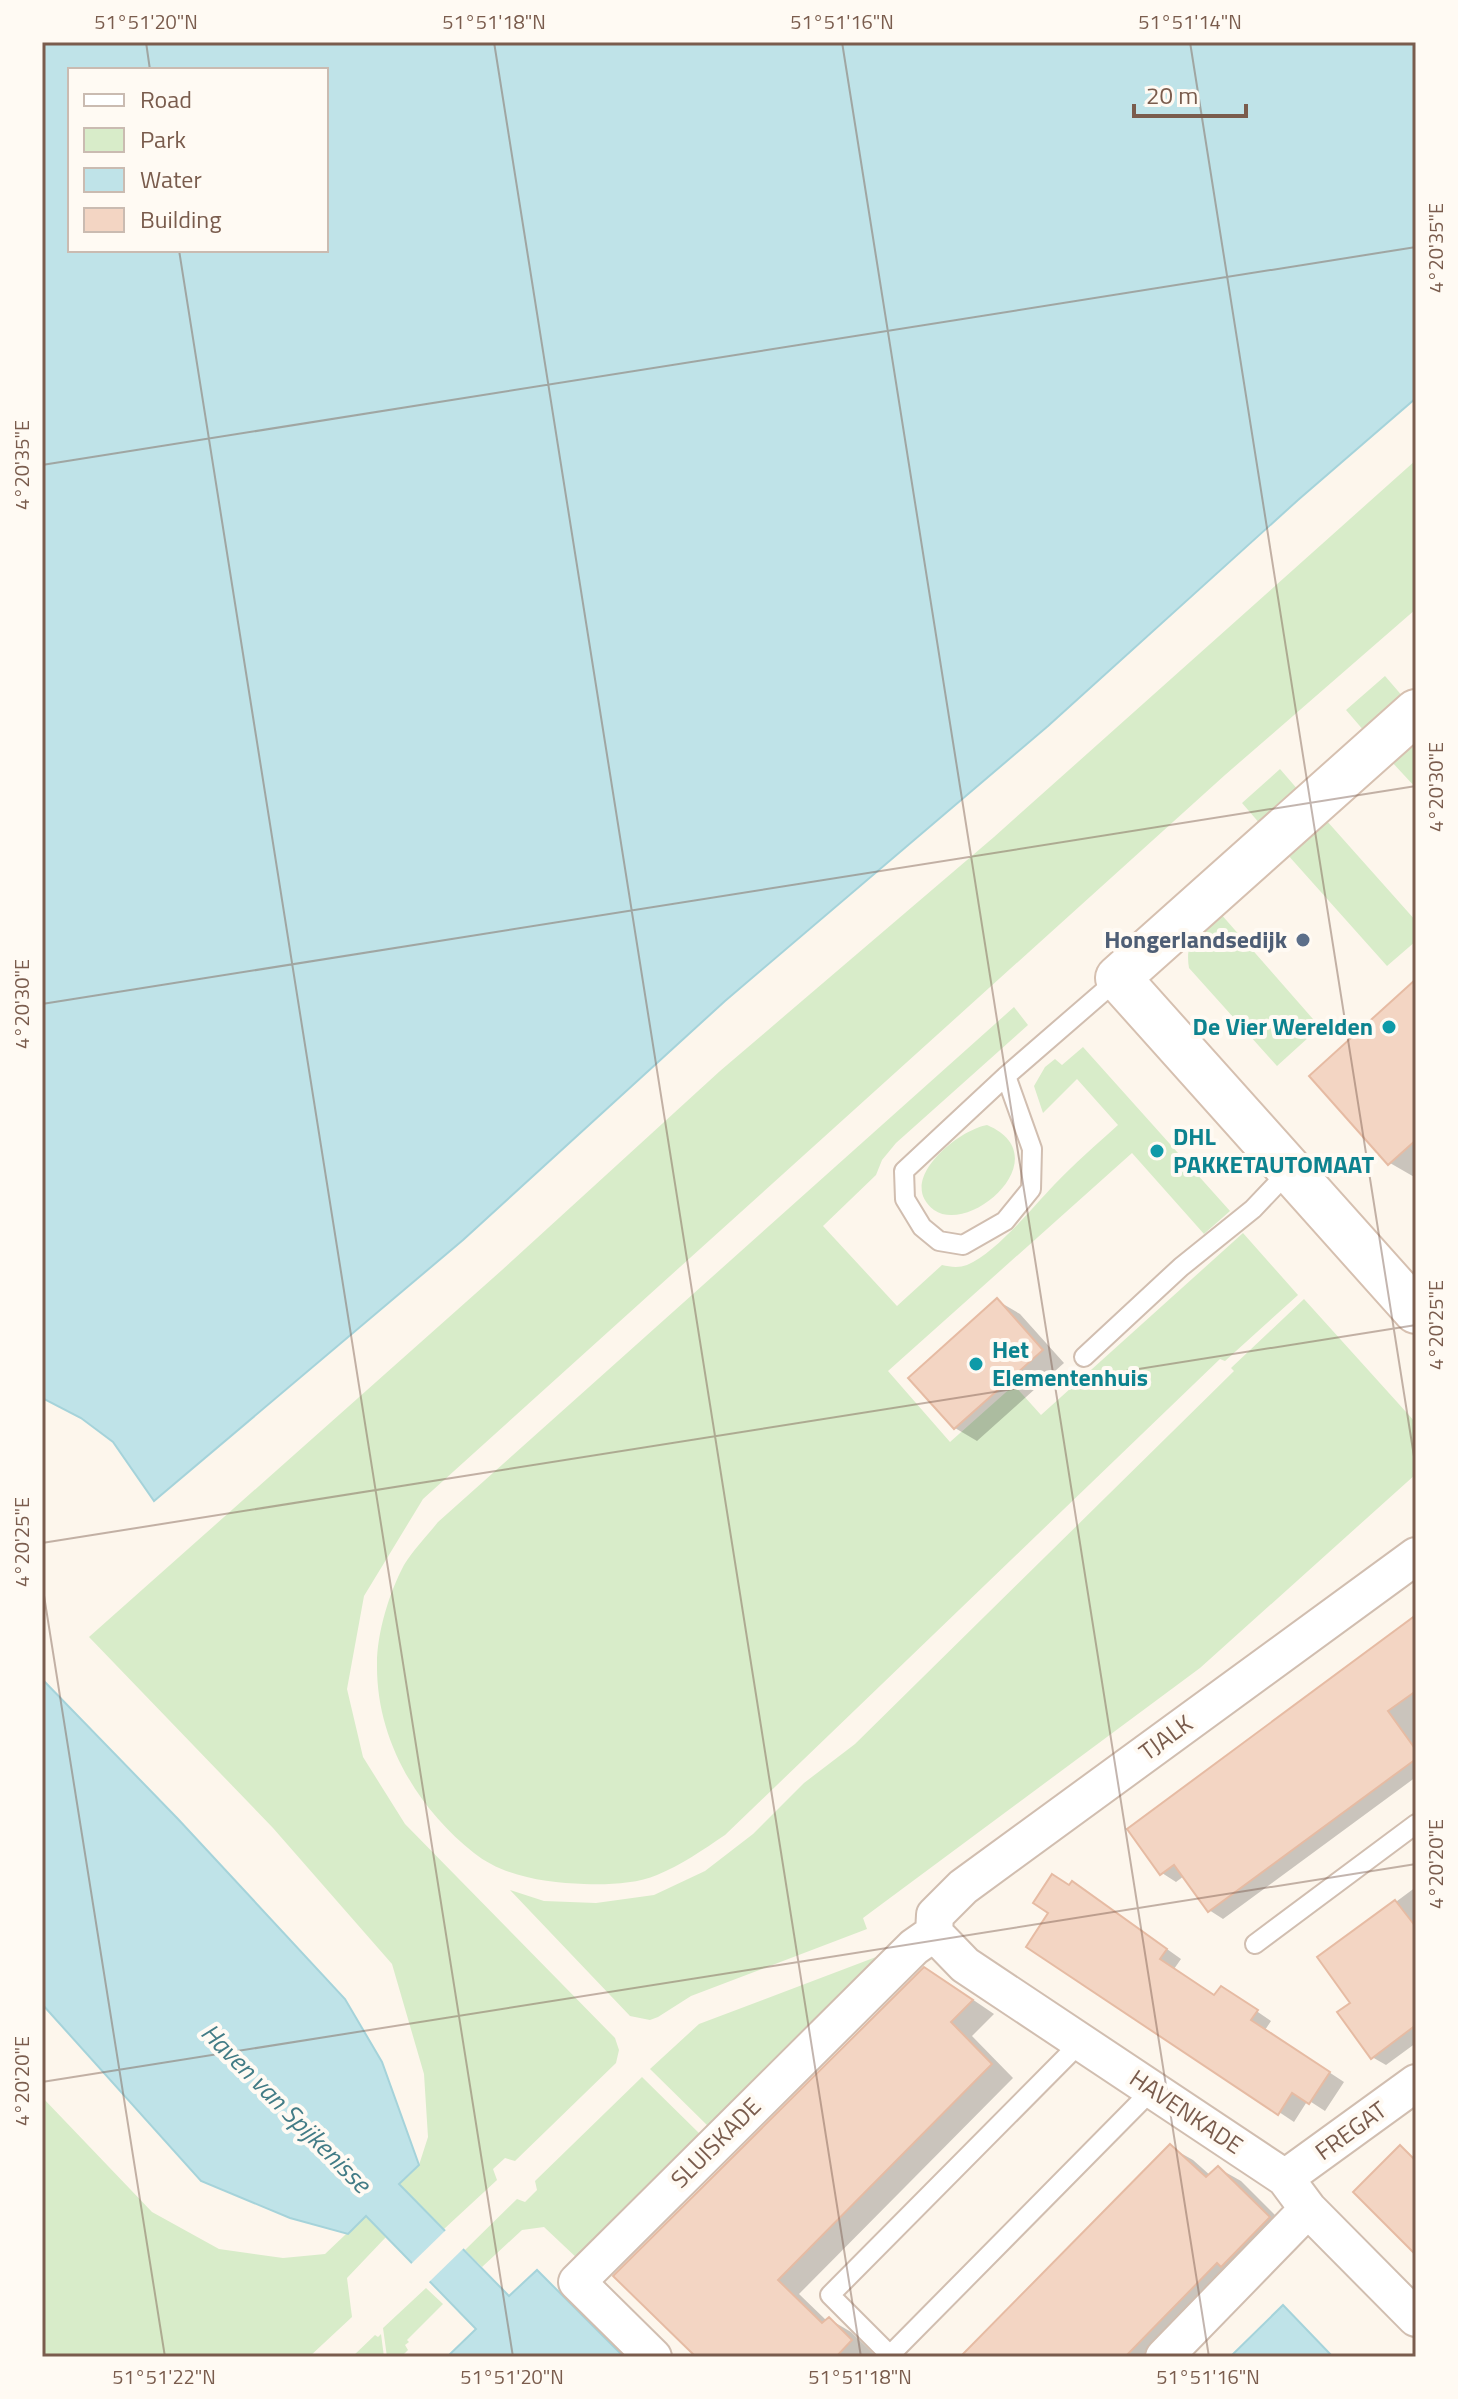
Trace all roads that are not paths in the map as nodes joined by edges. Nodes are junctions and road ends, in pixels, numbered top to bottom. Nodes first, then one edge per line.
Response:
1 (1416, 712) edge
2 (1118, 978) junction
3 (1006, 1076) junction
4 (1291, 1169) junction
5 (1416, 1311) edge
6 (1084, 1357) dead end
7 (1416, 1556) edge
8 (1416, 1824) edge
9 (934, 1933) junction
10 (1255, 1944) dead end
11 (1081, 2042) junction
12 (1416, 2083) edge
13 (1152, 2090) junction
14 (1285, 2178) junction
15 (1308, 2209) junction
16 (1416, 2318) edge
17 (653, 2357) edge
18 (1164, 2357) edge

1 - 2 street
2 - 3 lane
2 - 4 street
3 - 3 lane
4 - 5 street
4 - 6 lane
7 - 9 street, TJALK
8 - 10 lane
9 - 11 street, HAVENKADE
9 - 17 street, SLUISKADE
11 - 13 street, HAVENKADE
11 - 13 lane
12 - 14 street, FREGAT
13 - 14 street, HAVENKADE
14 - 15 street, HAVENKADE
15 - 16 street, HAVENKADE
15 - 18 street

